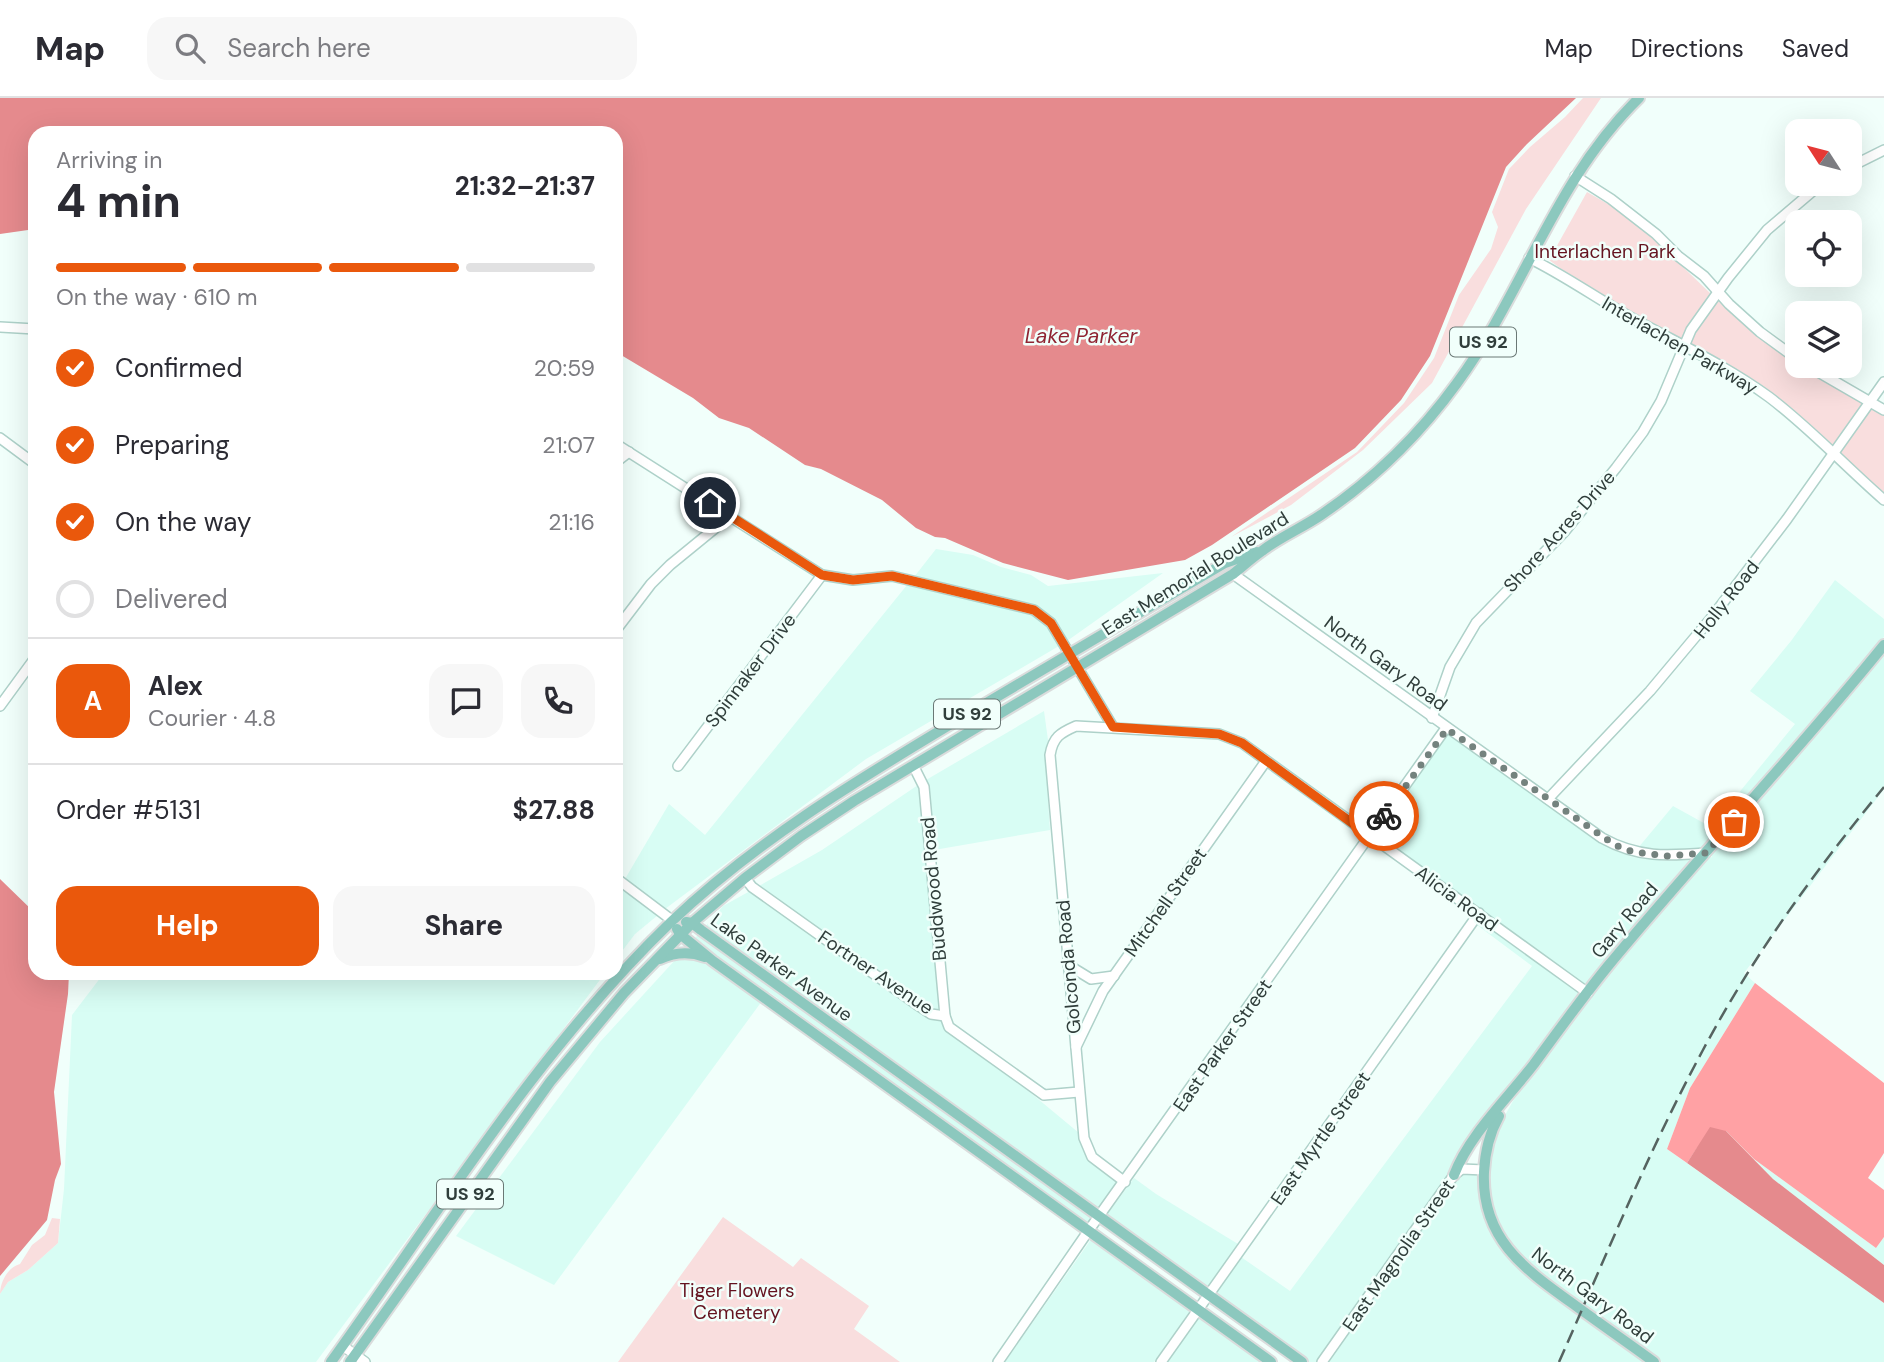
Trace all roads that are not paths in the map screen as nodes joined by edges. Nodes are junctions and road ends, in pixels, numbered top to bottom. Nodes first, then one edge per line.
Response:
1 (1639, 98) edge
2 (1884, 150) edge
3 (1862, 161) edge
4 (1575, 176) junction
5 (1807, 196) edge
6 (1529, 258) junction
7 (1719, 293) junction
8 (0, 327) edge
9 (28, 329) edge
10 (1684, 344) junction
11 (1785, 350) edge
12 (1828, 378) edge
13 (1884, 382) edge
14 (1870, 403) junction
15 (1884, 410) edge
16 (0, 438) edge
17 (623, 448) edge
18 (629, 452) junction
19 (1835, 452) junction
20 (623, 457) edge
21 (28, 458) edge
22 (1884, 500) edge
23 (730, 516) junction
24 (1262, 550) junction
25 (1251, 554) junction
26 (1233, 574) junction
27 (822, 575) junction
28 (623, 620) edge
29 (1884, 645) edge
30 (1069, 654) junction
31 (1076, 667) junction
32 (28, 668) edge
33 (0, 706) edge
34 (1432, 718) junction
35 (1113, 727) junction
36 (1447, 729) junction
37 (1057, 736) joint
38 (1266, 761) junction
39 (913, 765) junction
40 (678, 766) dead end
41 (1548, 799) junction
42 (1370, 836) junction
43 (1706, 853) junction
44 (745, 878) junction
45 (623, 883) edge
46 (1479, 914) junction
47 (673, 921) junction
48 (692, 923) junction
49 (680, 934) junction
50 (713, 961) junction
51 (651, 964) junction
52 (1068, 965) junction
53 (623, 973) edge
54 (1114, 976) junction
55 (617, 980) edge
56 (1588, 993) junction
57 (945, 1016) junction
58 (1075, 1049) junction
59 (1079, 1093) junction
60 (1508, 1098) junction
61 (492, 1135) junction
62 (1484, 1170) junction
63 (484, 1174) junction
64 (1454, 1175) junction
65 (1125, 1182) junction
66 (1099, 1217) junction
67 (1088, 1230) junction
68 (1209, 1295) junction
69 (1198, 1310) junction
70 (343, 1346) junction
71 (352, 1358) edge
72 (331, 1362) edge
73 (365, 1362) edge
74 (999, 1362) edge
75 (1161, 1362) edge
76 (1271, 1362) edge
77 (1302, 1362) edge
78 (1322, 1362) edge
79 (1654, 1362) edge

1 - 4 main road, East Memorial Boulevard / US 92
2 - 3 street
4 - 6 main road, East Memorial Boulevard / US 92
4 - 7 street
5 - 7 street, Shore Acres Drive
6 - 10 street, Interlachen Parkway
6 - 24 main road, East Memorial Boulevard / US 92
7 - 10 street, Shore Acres Drive
7 - 11 street
8 - 9 street
10 - 19 street, Interlachen Parkway
10 - 34 street, Shore Acres Drive
12 - 14 street
13 - 14 street, Holly Road
14 - 15 street
14 - 19 street, Holly Road
16 - 21 street
17 - 18 street
18 - 20 street
18 - 23 street
19 - 22 street, Interlachen Parkway
19 - 41 street, Holly Road
23 - 27 street
23 - 28 street
24 - 25 main road, US 92
24 - 26 main road, East Memorial Boulevard / US 92
25 - 26 main road
25 - 30 main road, East Memorial Boulevard / US 92
26 - 31 main road, East Memorial Boulevard / US 92
26 - 34 street, North Gary Road
27 - 30 street
27 - 40 street, Spinnaker Drive
29 - 43 main road, Gary Road
30 - 31 street
30 - 47 main road, East Memorial Boulevard / US 92
31 - 35 street
31 - 39 main road, East Memorial Boulevard / US 92
32 - 33 street
34 - 36 street, North Gary Road
35 - 37 street, Alicia Road
35 - 38 street, Alicia Road
36 - 41 street, North Gary Road
36 - 42 street, East Parker Street
37 - 52 street, Golconda Road
38 - 42 street, Alicia Road
38 - 54 street, Mitchell Street
39 - 44 main road, East Memorial Boulevard / US 92
39 - 57 street, Buddwood Road
41 - 43 street, North Gary Road
42 - 46 street, Alicia Road
42 - 65 street, East Parker Street
43 - 56 main road, Gary Road
44 - 48 main road, East Memorial Boulevard / US 92
44 - 57 street, Fortner Avenue
45 - 47 street
46 - 56 street, Alicia Road
46 - 68 street, East Myrtle Street
47 - 48 main road, Lake Parker Avenue
47 - 49 main road, Lake Parker Avenue
47 - 53 main road, East Memorial Boulevard / US 92
48 - 49 main road, East Memorial Boulevard / US 92
48 - 66 main road, Lake Parker Avenue
49 - 50 main road, Lake Parker Avenue
49 - 51 main road, East Memorial Boulevard / US 92
50 - 51 main road
50 - 67 main road, Lake Parker Avenue
51 - 63 main road, East Memorial Boulevard / US 92
52 - 54 street
52 - 58 street, Golconda Road
54 - 58 street, Mitchell Street
55 - 61 main road, East Memorial Boulevard / US 92
56 - 60 main road, Gary Road
57 - 59 street, Fortner Avenue
58 - 59 street, Golconda Road
59 - 65 street, Golconda Road
60 - 62 main road, North Gary Road
60 - 64 main road
61 - 63 main road
61 - 70 main road, East Memorial Boulevard / US 92
62 - 64 street, East Magnolia Street
62 - 79 main road, North Gary Road
63 - 71 main road, East Memorial Boulevard / US 92
64 - 78 street, East Magnolia Street
65 - 66 street, East Parker Street
66 - 67 street, East Parker Street
66 - 68 main road, Lake Parker Avenue
67 - 69 main road, Lake Parker Avenue
67 - 74 street, East Parker Street
68 - 69 street, East Myrtle Street
68 - 77 main road, Lake Parker Avenue
69 - 75 street, East Myrtle Street
69 - 76 main road, Lake Parker Avenue
70 - 71 street
70 - 72 main road, East Memorial Boulevard / US 92
71 - 73 street

